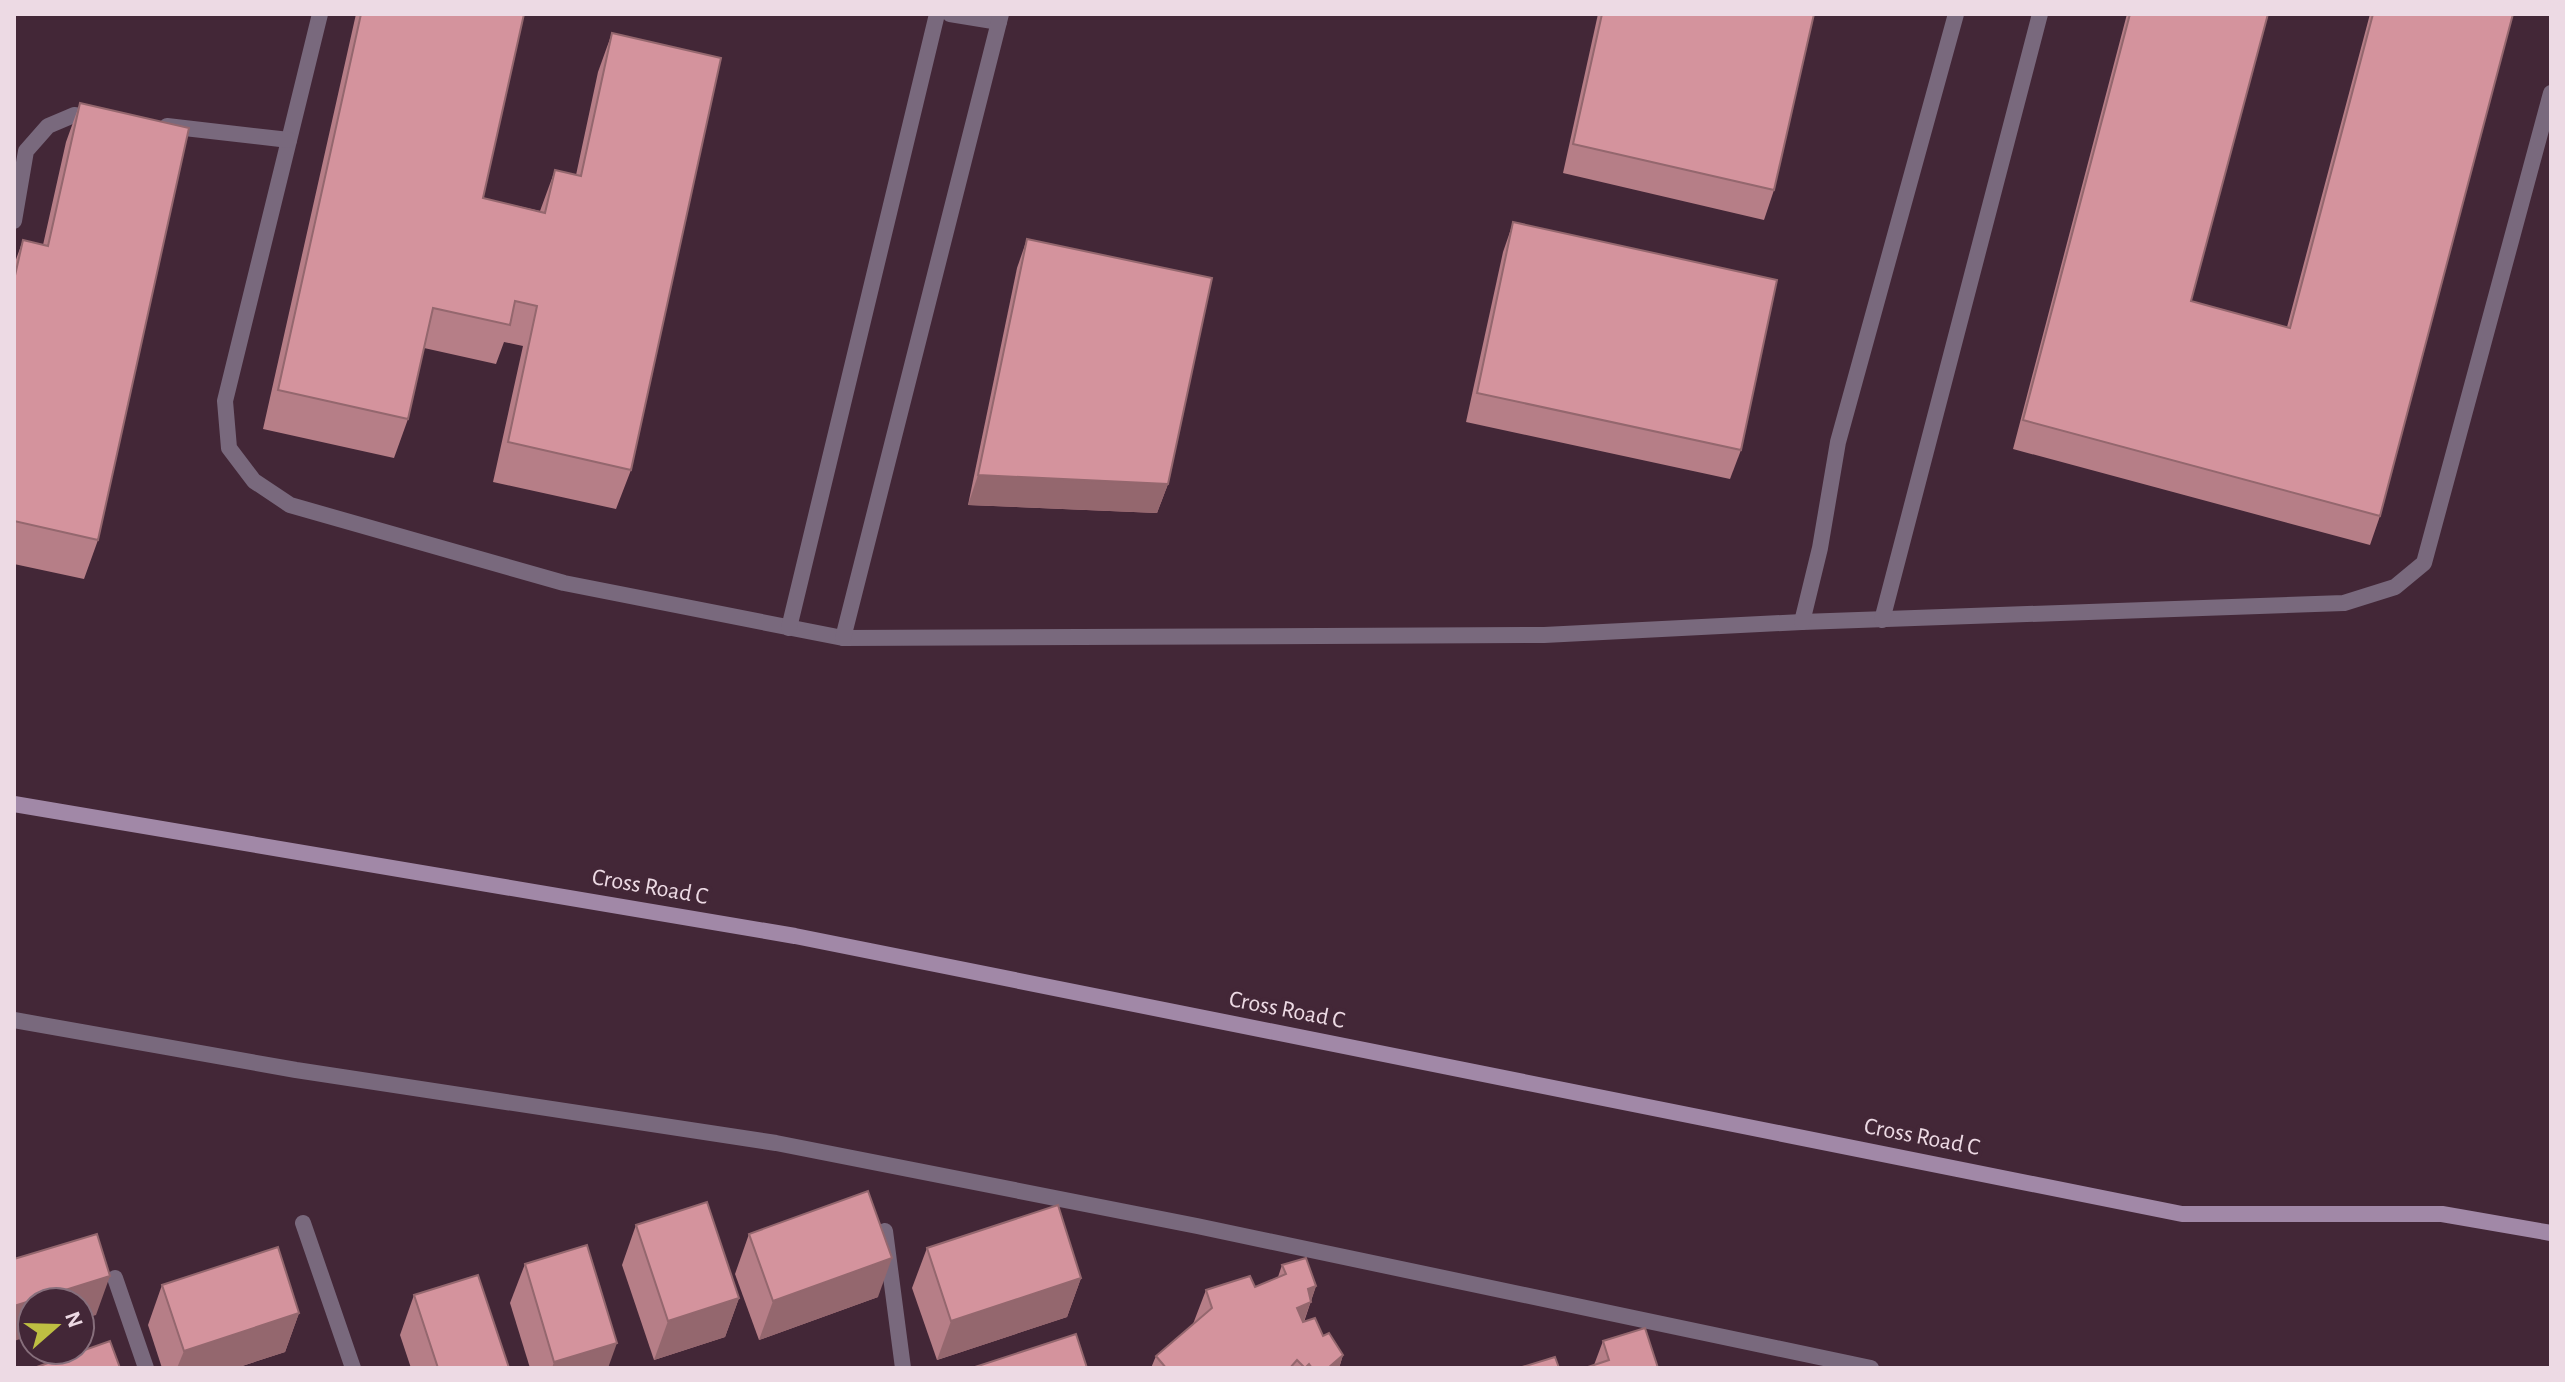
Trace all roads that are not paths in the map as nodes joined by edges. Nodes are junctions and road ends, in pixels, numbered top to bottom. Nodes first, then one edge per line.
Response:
1 (320, 14) edge
2 (937, 14) edge
3 (950, 14) edge
4 (1956, 14) edge
5 (2040, 14) edge
6 (1000, 18) edge
7 (2551, 93) edge
8 (120, 120) edge
9 (150, 124) edge
10 (289, 140) junction
11 (14, 221) edge
12 (1882, 620) junction
13 (1802, 622) junction
14 (789, 628) junction
15 (843, 638) junction
16 (14, 804) edge
17 (14, 1020) edge
18 (303, 1223) dead end
19 (885, 1231) edge
20 (2551, 1233) edge
21 (115, 1278) dead end
22 (146, 1368) edge
23 (353, 1368) edge
24 (903, 1368) edge
25 (1871, 1368) edge

1 - 10 street
2 - 14 street
3 - 6 street
4 - 13 street
5 - 12 street
6 - 15 street
7 - 12 street
8 - 11 street
9 - 10 street
10 - 14 street
12 - 13 street
13 - 15 street
14 - 15 street
16 - 20 street, Cross Road C
17 - 25 street
18 - 23 street
19 - 24 street
21 - 22 street

